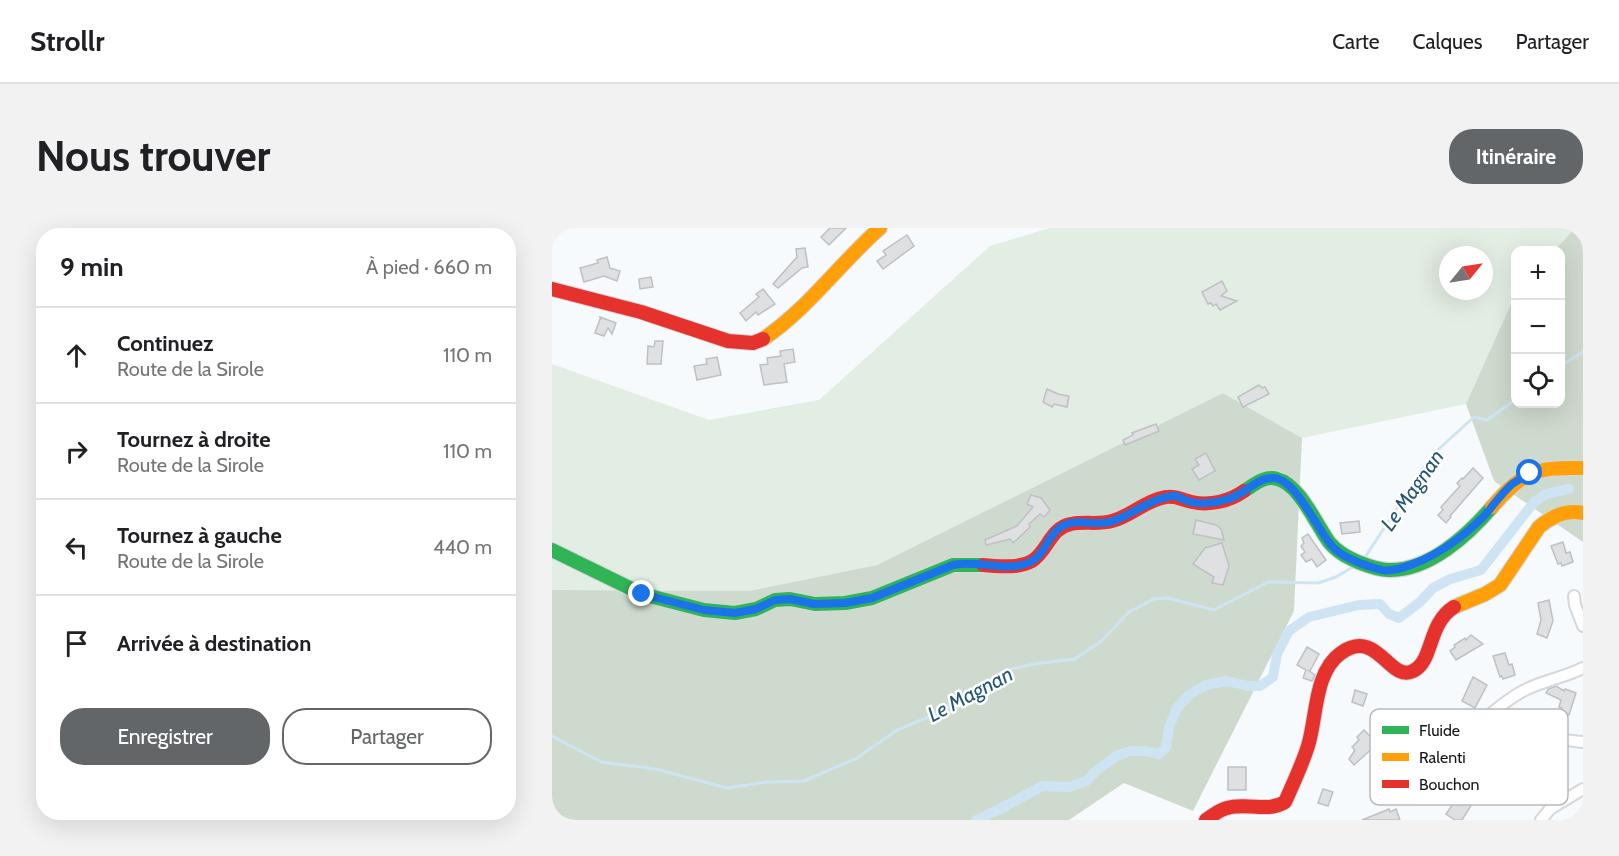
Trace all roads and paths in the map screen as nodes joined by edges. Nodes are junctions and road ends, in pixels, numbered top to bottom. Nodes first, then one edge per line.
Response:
1 (880, 228) edge
2 (552, 289) edge
3 (1583, 468) edge
4 (1583, 513) edge
5 (552, 550) edge
6 (1574, 596) dead end
7 (1583, 626) edge
8 (1583, 668) edge
9 (1498, 709) edge
10 (1568, 741) edge
11 (1583, 742) edge
12 (1583, 789) edge
13 (1568, 798) edge
14 (1557, 805) edge
15 (1206, 820) edge
16 (1540, 820) edge

1 - 2 street
3 - 5 street
4 - 15 street
6 - 7 street
8 - 9 street
10 - 11 street
12 - 13 street
14 - 16 street

